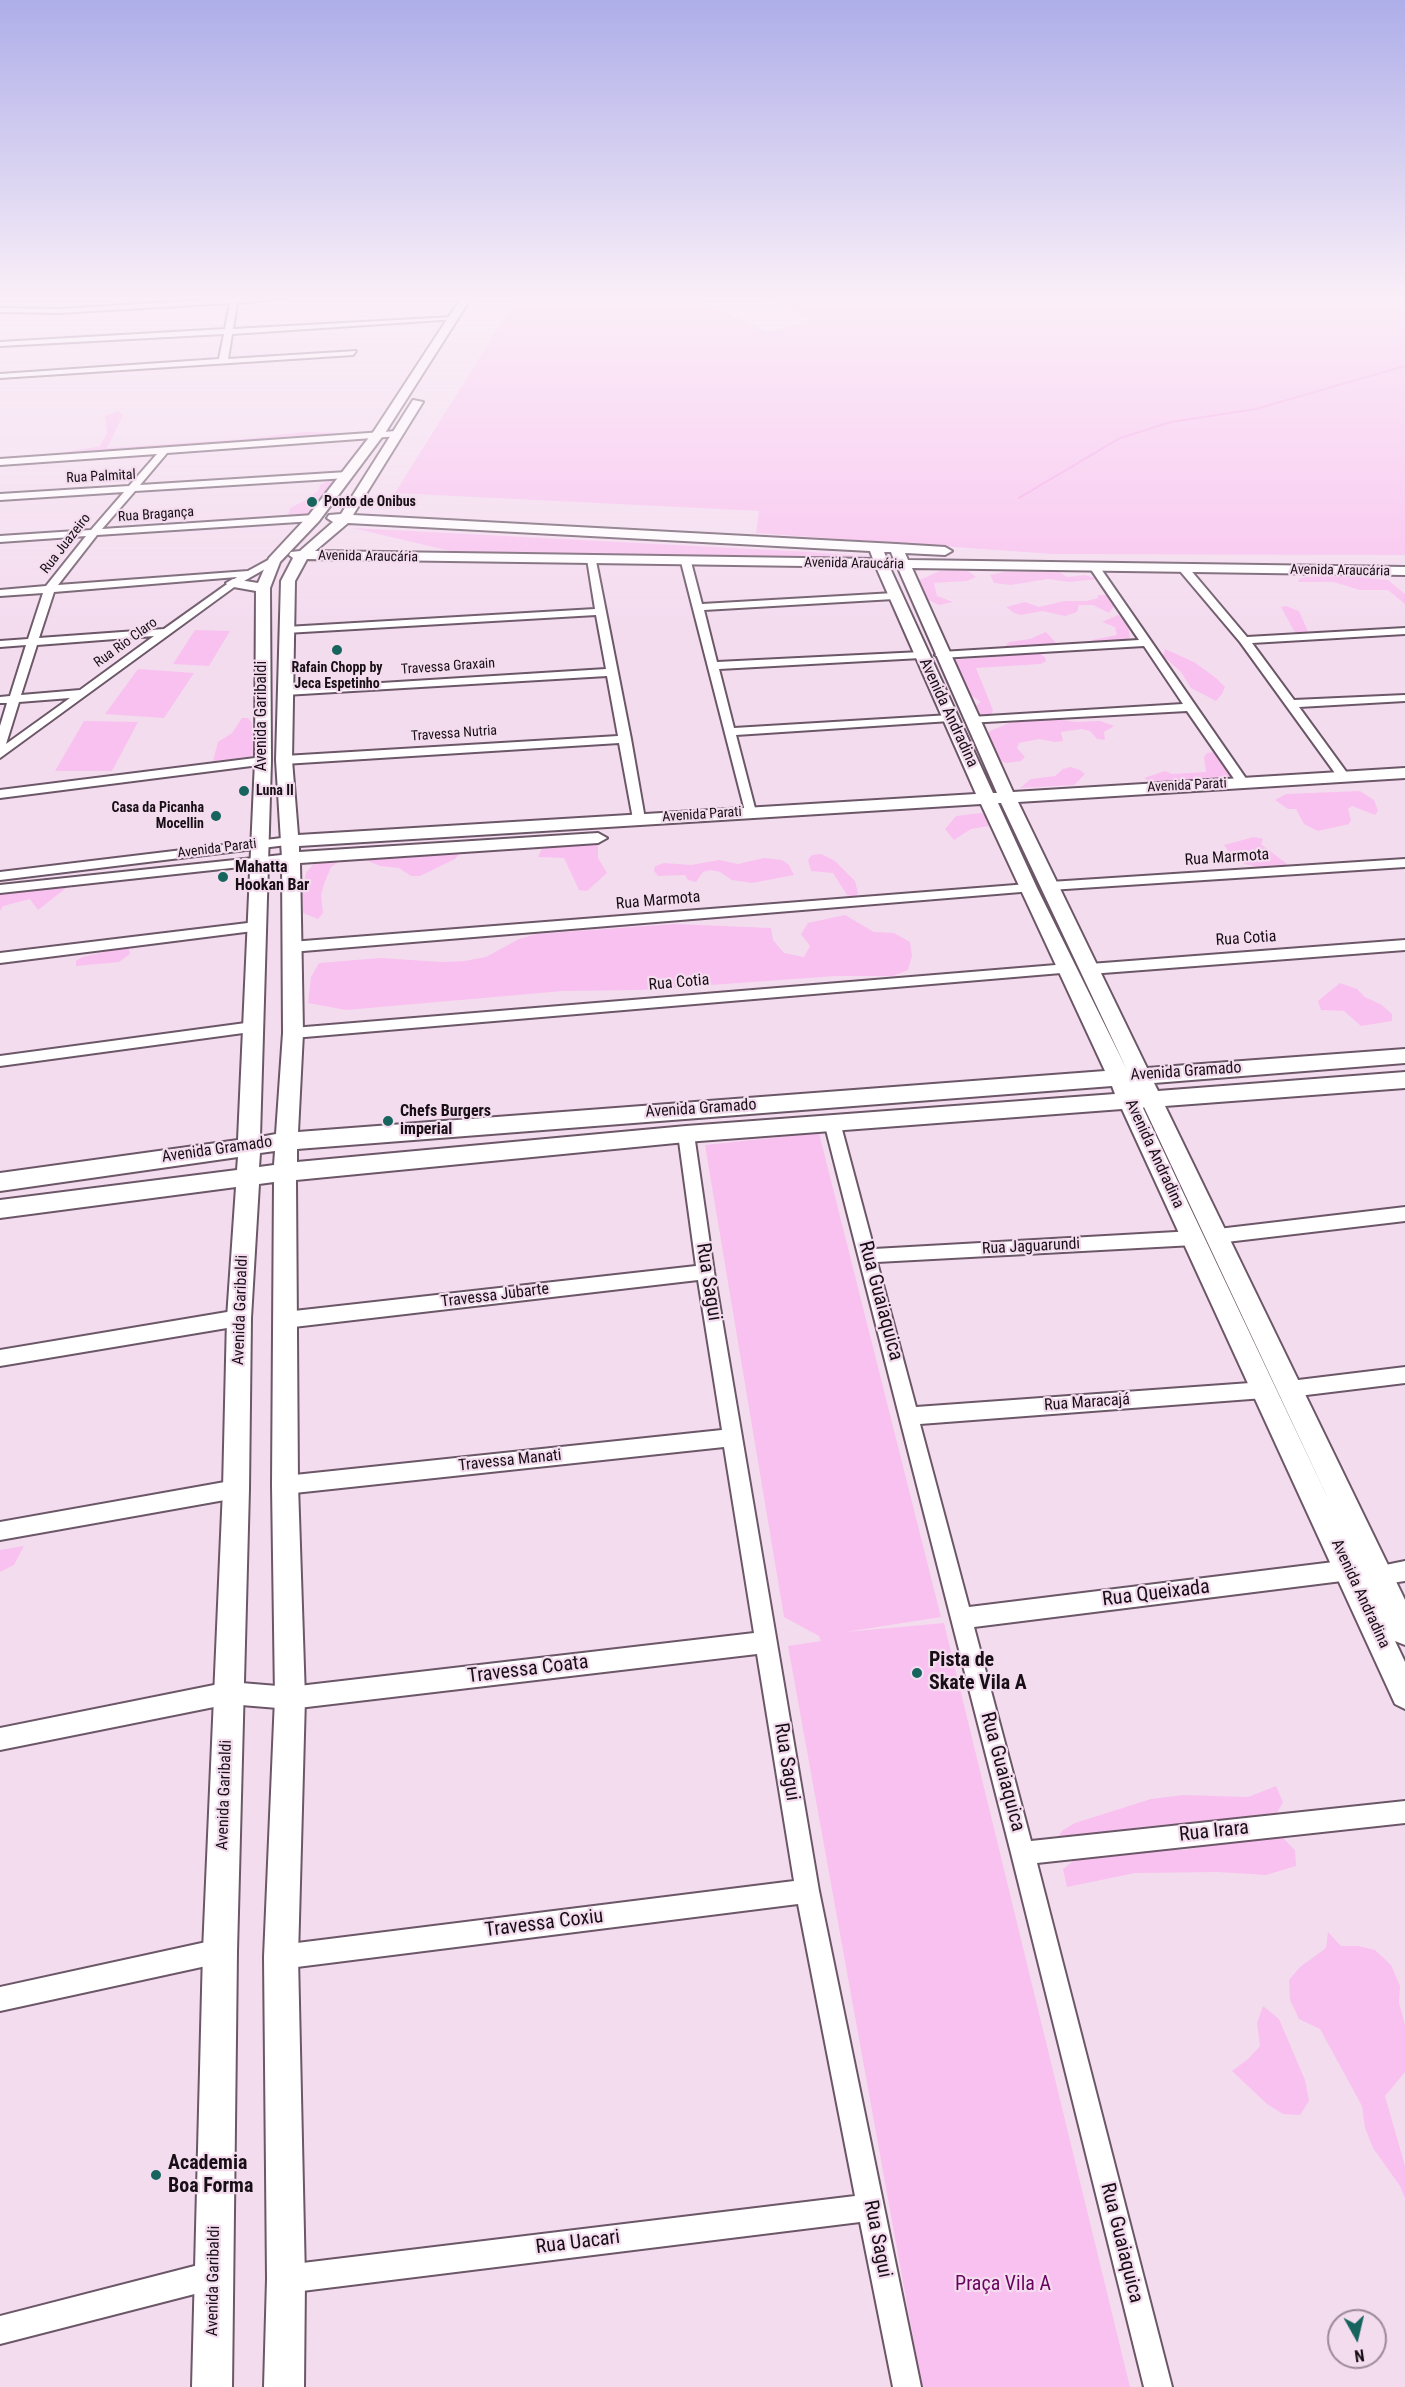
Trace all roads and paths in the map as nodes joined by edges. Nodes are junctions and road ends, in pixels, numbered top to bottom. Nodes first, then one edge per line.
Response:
1 (404, 409) edge
2 (388, 434) junction
3 (165, 450) junction
4 (0, 462) edge
5 (347, 475) junction
6 (131, 489) junction
7 (0, 496) edge
8 (314, 518) junction
9 (345, 518) junction
10 (94, 533) junction
11 (0, 539) edge
12 (287, 556) junction
13 (889, 556) junction
14 (591, 561) junction
15 (686, 561) junction
16 (1095, 568) junction
17 (1184, 569) junction
18 (1397, 569) edge
19 (256, 580) junction
20 (233, 583) junction
21 (50, 588) junction
22 (0, 593) edge
23 (894, 596) junction
24 (696, 607) junction
25 (599, 612) junction
26 (286, 630) junction
27 (1405, 631) edge
28 (166, 632) junction
29 (1244, 640) junction
30 (32, 641) junction
31 (1146, 643) junction
32 (0, 644) edge
33 (931, 655) junction
34 (713, 666) junction
35 (612, 672) junction
36 (285, 692) junction
37 (84, 693) junction
38 (1405, 698) edge
39 (6, 699) edge
40 (1293, 704) junction
41 (1190, 707) junction
42 (960, 720) junction
43 (730, 732) junction
44 (625, 739) junction
45 (0, 744) edge
46 (0, 754) edge
47 (274, 760) junction
48 (1405, 773) edge
49 (1344, 777) junction
50 (1243, 783) junction
51 (1405, 785) edge
52 (0, 794) edge
53 (1000, 803) junction
54 (750, 812) junction
55 (639, 819) junction
56 (291, 850) junction
57 (261, 852) junction
58 (1405, 863) edge
59 (0, 876) edge
60 (1050, 886) junction
61 (1028, 888) junction
62 (0, 889) edge
63 (256, 927) junction
64 (1405, 945) edge
65 (291, 947) junction
66 (0, 958) edge
67 (1068, 969) junction
68 (1090, 969) junction
69 (253, 1027) junction
70 (293, 1033) junction
71 (1405, 1056) edge
72 (0, 1061) edge
73 (1129, 1076) junction
74 (1405, 1080) edge
75 (1139, 1100) junction
76 (832, 1122) junction
77 (686, 1134) junction
78 (288, 1141) junction
79 (249, 1145) junction
80 (285, 1172) junction
81 (248, 1177) junction
82 (0, 1182) edge
83 (0, 1209) edge
84 (1405, 1214) edge
85 (1218, 1236) junction
86 (1194, 1238) junction
87 (868, 1256) junction
88 (705, 1272) junction
89 (239, 1318) junction
90 (285, 1320) junction
91 (0, 1358) edge
92 (1405, 1375) edge
93 (1290, 1389) junction
94 (1264, 1390) junction
95 (910, 1416) junction
96 (734, 1437) junction
97 (285, 1485) junction
98 (236, 1489) junction
99 (0, 1530) edge
100 (1350, 1570) junction
101 (1405, 1571) edge
102 (1378, 1575) junction
103 (962, 1618) junction
104 (1405, 1631) edge
105 (766, 1642) junction
106 (229, 1693) junction
107 (1405, 1694) edge
108 (290, 1698) junction
109 (0, 1738) edge
110 (1405, 1812) edge
111 (1023, 1852) junction
112 (807, 1891) junction
113 (220, 1951) junction
114 (281, 1957) junction
115 (0, 1999) edge
116 (871, 2207) junction
117 (214, 2275) junction
118 (286, 2279) junction
119 (0, 2330) edge
120 (212, 2387) edge
121 (284, 2387) edge
122 (907, 2387) edge
123 (1158, 2387) edge

1 - 2 street, Avenida Garibaldi
2 - 3 street
2 - 5 street, Avenida Garibaldi
2 - 9 street, Avenida Garibaldi
3 - 4 street
3 - 6 street, Rua Juazeiro
5 - 6 street, Rua Palmital
5 - 8 street, Avenida Garibaldi
6 - 7 street, Rua Palmital
6 - 10 street, Rua Juazeiro
8 - 9 street, Avenida Araucária
8 - 10 street, Rua Bragança
8 - 12 street, Avenida Garibaldi
9 - 12 street, Avenida Garibaldi
9 - 13 street, Avenida Araucária
10 - 11 street, Rua Bragança
10 - 21 street, Rua Juazeiro
12 - 14 street, Avenida Araucária
12 - 19 street, Avenida Garibaldi
12 - 26 street, Avenida Garibaldi
13 - 15 street, Avenida Araucária
13 - 16 street, Avenida Araucária
13 - 18 street, Avenida Araucária
13 - 23 street, Avenida Andradina
13 - 33 street, Avenida Andradina
14 - 15 street, Avenida Araucária
14 - 25 street
15 - 24 street
16 - 17 street, Avenida Araucária
16 - 31 street
17 - 18 street, Avenida Araucária
17 - 29 street
19 - 20 street
19 - 20 street, Rua Rio Claro
19 - 21 street
19 - 47 street, Avenida Garibaldi
20 - 28 street, Rua Rio Claro
21 - 22 street
21 - 30 street, Rua Juazeiro
23 - 24 street
23 - 33 street, Avenida Andradina
24 - 34 street
25 - 26 street
25 - 35 street
26 - 36 street, Avenida Garibaldi
27 - 29 street
28 - 30 street
28 - 37 street, Rua Rio Claro
29 - 40 street
30 - 32 street
30 - 39 street, Rua Juazeiro
31 - 33 street
31 - 41 street
33 - 34 street
33 - 42 street, Avenida Andradina
34 - 43 street
35 - 36 street, Travessa Graxain
35 - 44 street
36 - 47 street, Avenida Garibaldi
37 - 39 street
37 - 46 street, Rua Rio Claro
38 - 40 street
39 - 45 street, Rua Juazeiro
40 - 49 street
41 - 42 street
41 - 50 street
42 - 43 street
42 - 53 street, Avenida Andradina
43 - 54 street
44 - 47 street, Travessa Nutria
44 - 55 street
47 - 52 street, Travessa Nutria
47 - 56 street, Avenida Garibaldi
47 - 57 street, Avenida Garibaldi
48 - 49 street, Avenida Parati
49 - 50 street, Avenida Parati
50 - 53 street, Avenida Parati
51 - 53 street, Avenida Parati
53 - 54 street, Avenida Parati
53 - 56 street, Avenida Parati
53 - 60 street, Avenida Andradina
53 - 61 street, Avenida Andradina
54 - 55 street, Avenida Parati
55 - 56 street, Avenida Parati
56 - 57 street, Avenida Parati
56 - 65 street, Avenida Garibaldi
57 - 59 street, Avenida Parati
57 - 62 street, Avenida Parati
57 - 63 street, Avenida Garibaldi
58 - 60 street, Rua Marmota
60 - 68 street, Avenida Andradina
61 - 65 street, Rua Marmota
61 - 67 street, Avenida Andradina
63 - 66 street
63 - 69 street, Avenida Garibaldi
64 - 68 street, Rua Cotia
65 - 70 street, Avenida Garibaldi
67 - 70 street, Rua Cotia
67 - 73 street, Avenida Andradina
68 - 73 street, Avenida Andradina
69 - 72 street
69 - 79 street, Avenida Garibaldi
70 - 78 street, Avenida Garibaldi
71 - 73 street, Avenida Gramado
73 - 75 street, Avenida Andradina
73 - 78 street, Avenida Gramado
74 - 75 street, Avenida Gramado
75 - 76 street, Avenida Gramado
75 - 85 street, Avenida Andradina
75 - 86 street, Avenida Andradina
76 - 77 street, Avenida Gramado
76 - 87 street, Rua Guaiaquica
77 - 80 street, Avenida Gramado
77 - 88 street, Rua Sagui
78 - 79 street, Avenida Gramado
78 - 80 street, Avenida Garibaldi
79 - 81 street, Avenida Garibaldi
79 - 82 street, Avenida Gramado
80 - 81 street, Avenida Gramado
80 - 90 street, Avenida Garibaldi
81 - 83 street, Avenida Gramado
81 - 89 street, Avenida Garibaldi
84 - 85 street
85 - 93 street, Avenida Andradina
86 - 87 street, Rua Jaguarundi
86 - 94 street, Avenida Andradina
87 - 95 street, Rua Guaiaquica
88 - 90 street, Travessa Jubarte
88 - 96 street, Rua Sagui
89 - 91 street
89 - 98 street, Avenida Garibaldi
90 - 97 street, Avenida Garibaldi
92 - 93 street
93 - 102 street, Avenida Andradina
94 - 95 street, Rua Maracajá
94 - 100 street, Avenida Andradina
95 - 103 street, Rua Guaiaquica
96 - 97 street, Travessa Manati
96 - 105 street, Rua Sagui
97 - 108 street, Avenida Garibaldi
98 - 99 street
98 - 106 street, Avenida Garibaldi
100 - 103 street, Rua Queixada
100 - 107 street, Avenida Andradina
101 - 102 street
102 - 104 street, Avenida Andradina
103 - 111 street, Rua Guaiaquica
105 - 108 street, Travessa Coata
105 - 112 street, Rua Sagui
106 - 108 street, Travessa Coata
106 - 109 street, Travessa Coata
106 - 113 street, Avenida Garibaldi
108 - 114 street, Avenida Garibaldi
110 - 111 street, Rua Irara
111 - 123 street, Rua Guaiaquica
112 - 114 street, Travessa Coxiu
112 - 116 street, Rua Sagui
113 - 115 street
113 - 117 street, Avenida Garibaldi
114 - 118 street, Avenida Garibaldi
116 - 118 street, Rua Uacari
116 - 122 street, Rua Sagui
117 - 119 street
117 - 120 street, Avenida Garibaldi
118 - 121 street, Avenida Garibaldi

